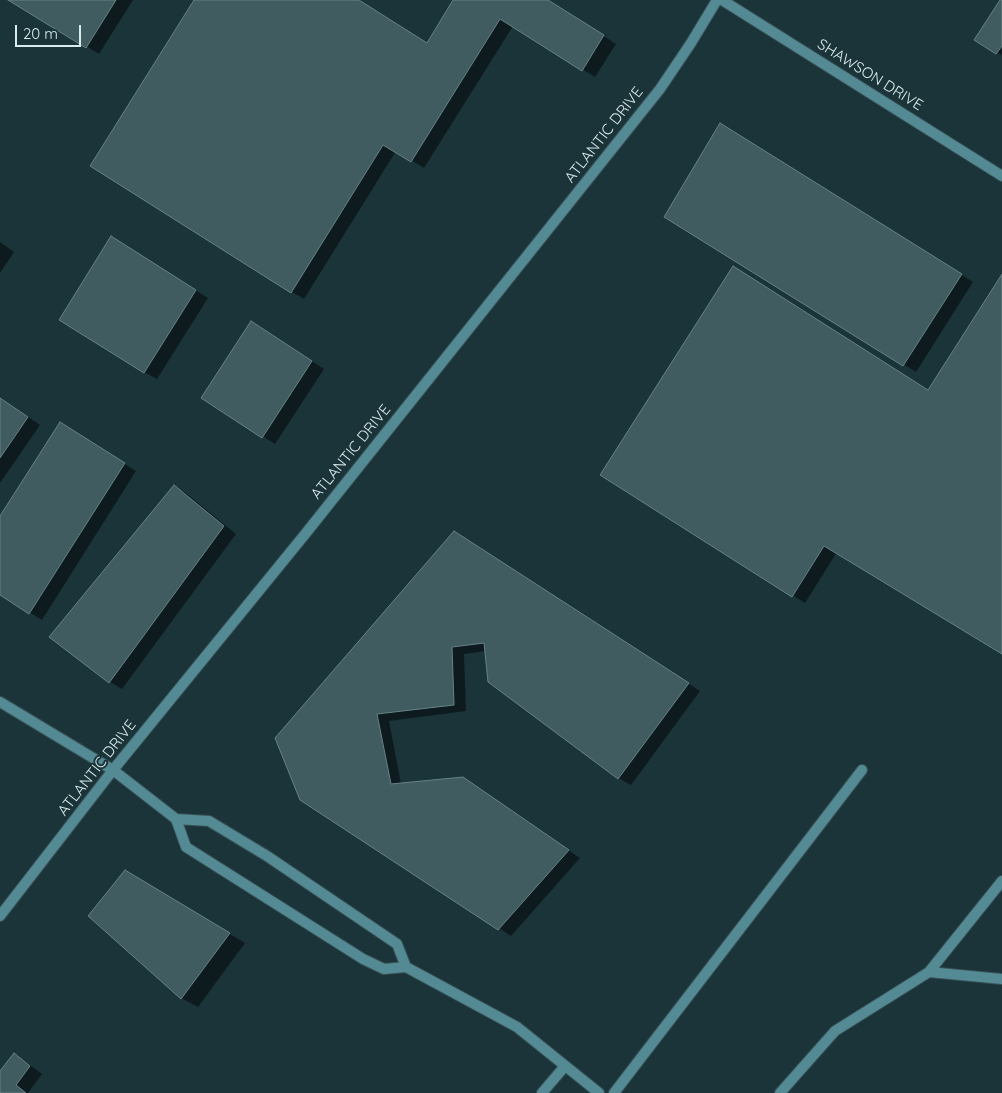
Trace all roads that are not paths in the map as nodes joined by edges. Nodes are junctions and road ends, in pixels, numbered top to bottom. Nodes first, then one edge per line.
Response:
1 (717, 0) edge
2 (722, 0) edge
3 (1002, 176) edge
4 (0, 702) edge
5 (114, 770) junction
6 (862, 770) dead end
7 (176, 819) junction
8 (1002, 881) edge
9 (0, 916) edge
10 (406, 967) junction
11 (929, 972) junction
12 (1002, 979) edge
13 (565, 1066) junction
14 (542, 1093) edge
15 (599, 1093) edge
16 (614, 1093) edge
17 (780, 1093) edge

1 - 5 street, ATLANTIC DRIVE
2 - 3 street, SHAWSON DRIVE
4 - 5 street
5 - 7 street
5 - 9 street, ATLANTIC DRIVE
6 - 16 street
7 - 10 street
7 - 10 street
8 - 11 street
10 - 13 street
11 - 12 street
11 - 17 street
13 - 14 street
13 - 15 street

